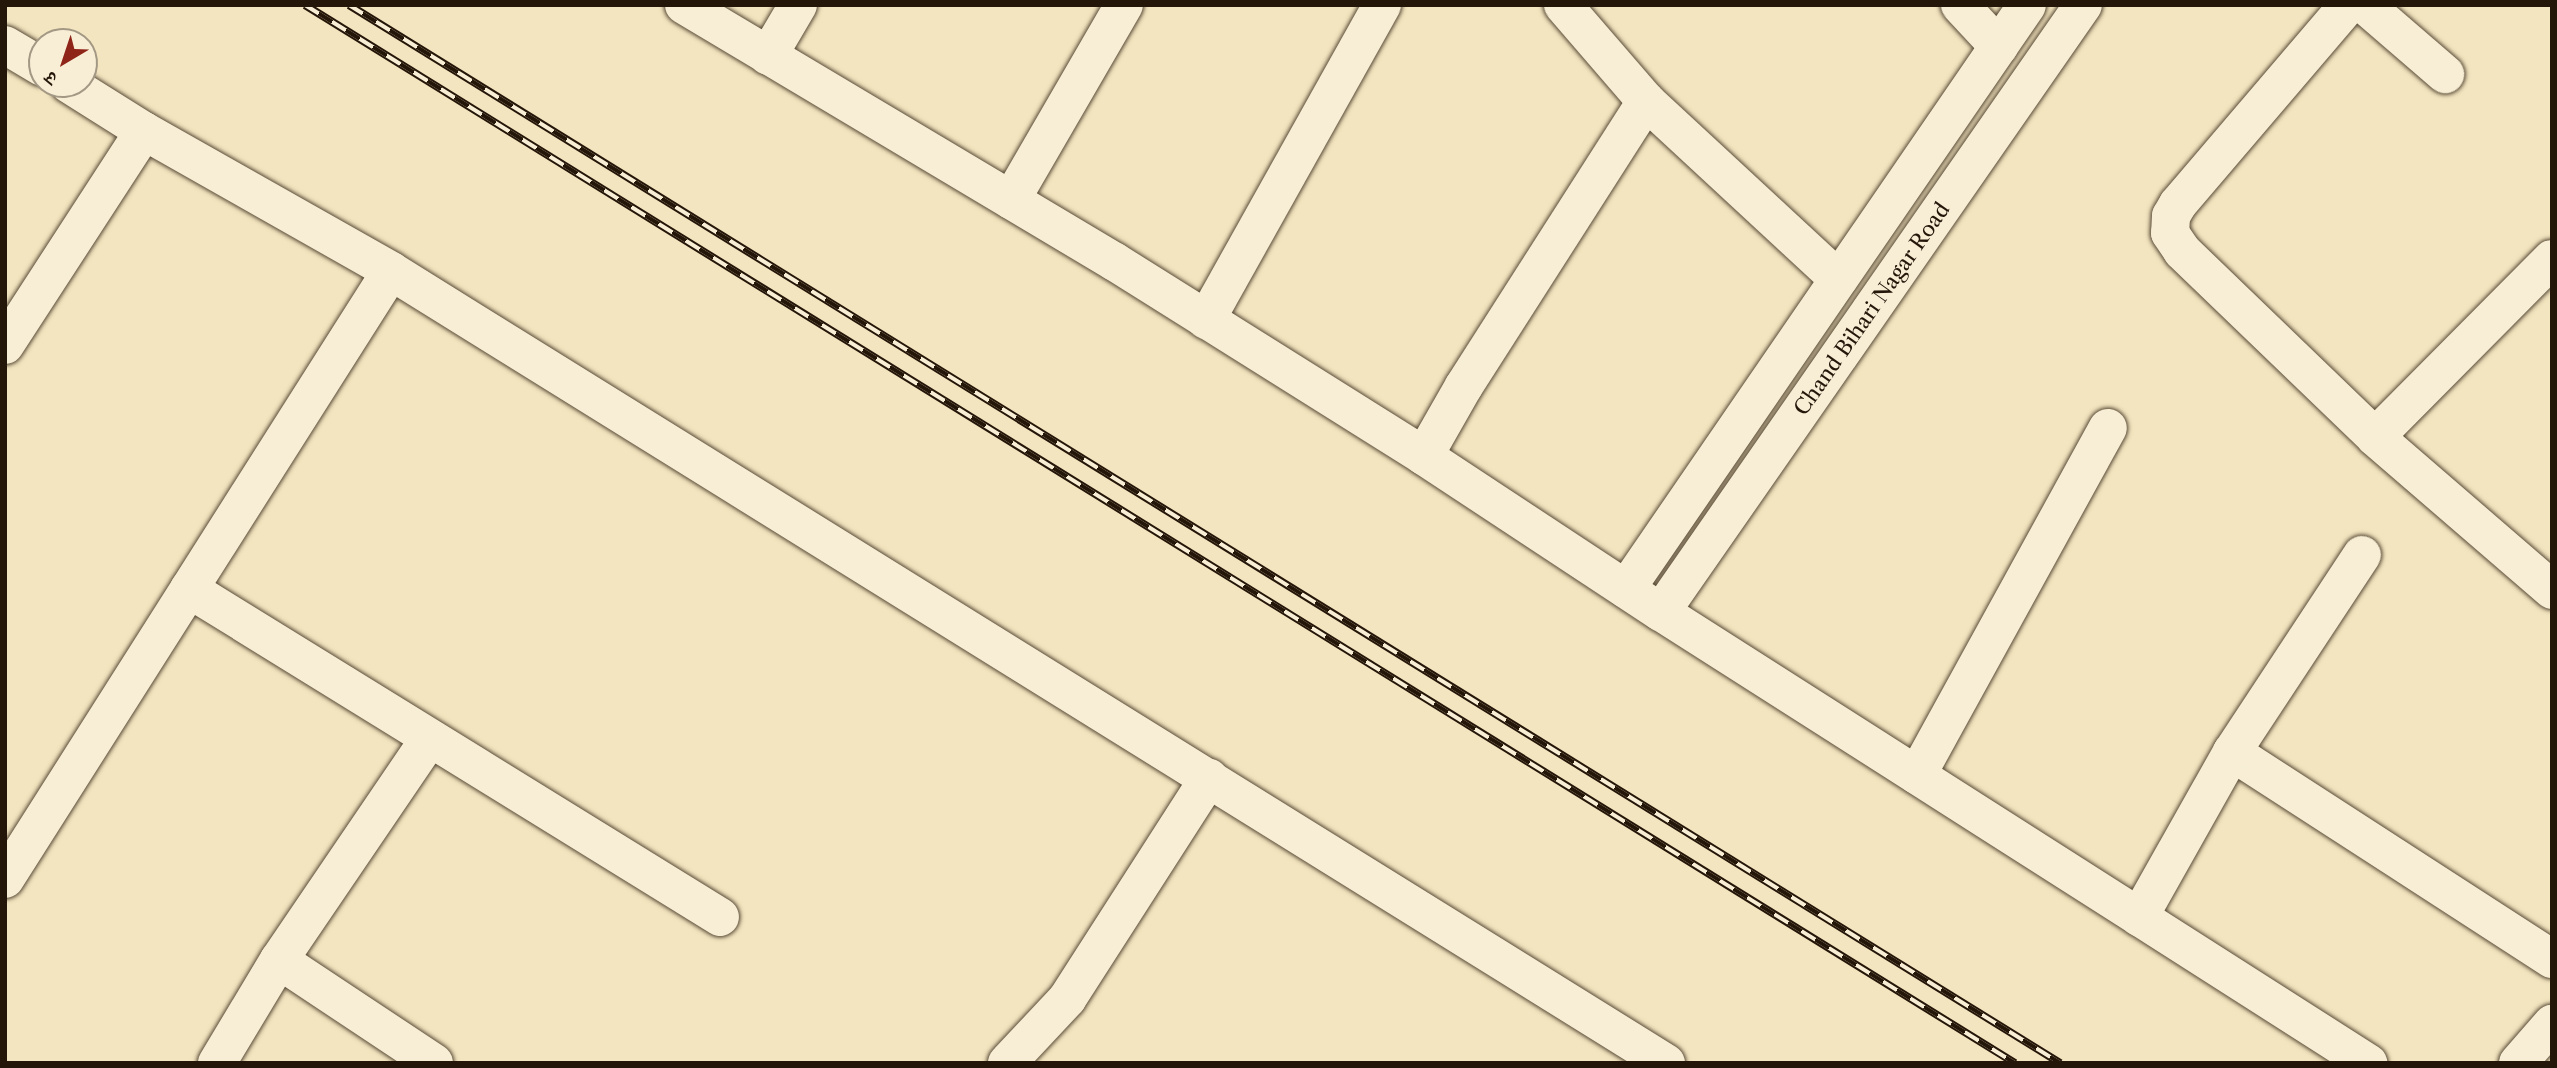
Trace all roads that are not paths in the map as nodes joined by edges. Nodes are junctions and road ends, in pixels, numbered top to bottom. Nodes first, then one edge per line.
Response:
1 (684, 5) edge
2 (798, 5) edge
3 (1124, 5) edge
4 (1382, 5) edge
5 (1563, 5) edge
6 (1960, 5) edge
7 (2027, 5) edge
8 (2083, 5) edge
9 (2348, 5) edge
10 (2365, 5) edge
11 (5, 45) edge
12 (1999, 47) junction
13 (768, 56) junction
14 (28, 59) edge
15 (2445, 74) dead end
16 (91, 98) edge
17 (1646, 101) junction
18 (144, 131) junction
19 (1011, 200) junction
20 (2552, 259) edge
21 (391, 271) junction
22 (1838, 279) junction
23 (1206, 320) junction
24 (5, 345) edge
25 (2108, 428) dead end
26 (2375, 437) junction
27 (1424, 456) junction
28 (2362, 555) dead end
29 (189, 589) junction
30 (1626, 589) junction
31 (2552, 590) edge
32 (1661, 612) junction
33 (429, 739) junction
34 (2232, 752) junction
35 (1917, 775) junction
36 (1209, 778) junction
37 (5, 879) edge
38 (720, 917) dead end
39 (2139, 917) junction
40 (2552, 959) edge
41 (279, 960) junction
42 (2552, 1024) edge
43 (217, 1063) edge
44 (434, 1063) edge
45 (1007, 1063) edge
46 (1666, 1063) edge
47 (2368, 1063) edge
48 (2518, 1063) edge

1 - 13 street
2 - 13 street
3 - 19 street
4 - 23 street
5 - 17 street
6 - 12 street
7 - 12 street, Chand Bihari Nagar Road
8 - 32 street, Chand Bihari Nagar Road
9 - 26 street
10 - 15 street
11 - 14 street
12 - 22 street, Chand Bihari Nagar Road
13 - 19 street
16 - 18 street
17 - 22 street
17 - 27 street
18 - 21 street
18 - 24 street
19 - 23 street
20 - 26 street
21 - 29 street
21 - 36 street
22 - 30 street, Chand Bihari Nagar Road
23 - 27 street
25 - 35 street
26 - 31 street
27 - 30 street
28 - 34 street
29 - 33 street
29 - 37 street
30 - 32 street
32 - 35 street
33 - 38 street
33 - 41 street
34 - 39 street
34 - 40 street
35 - 39 street
36 - 45 street
36 - 46 street
39 - 47 street
41 - 43 street
41 - 44 street
42 - 48 street

